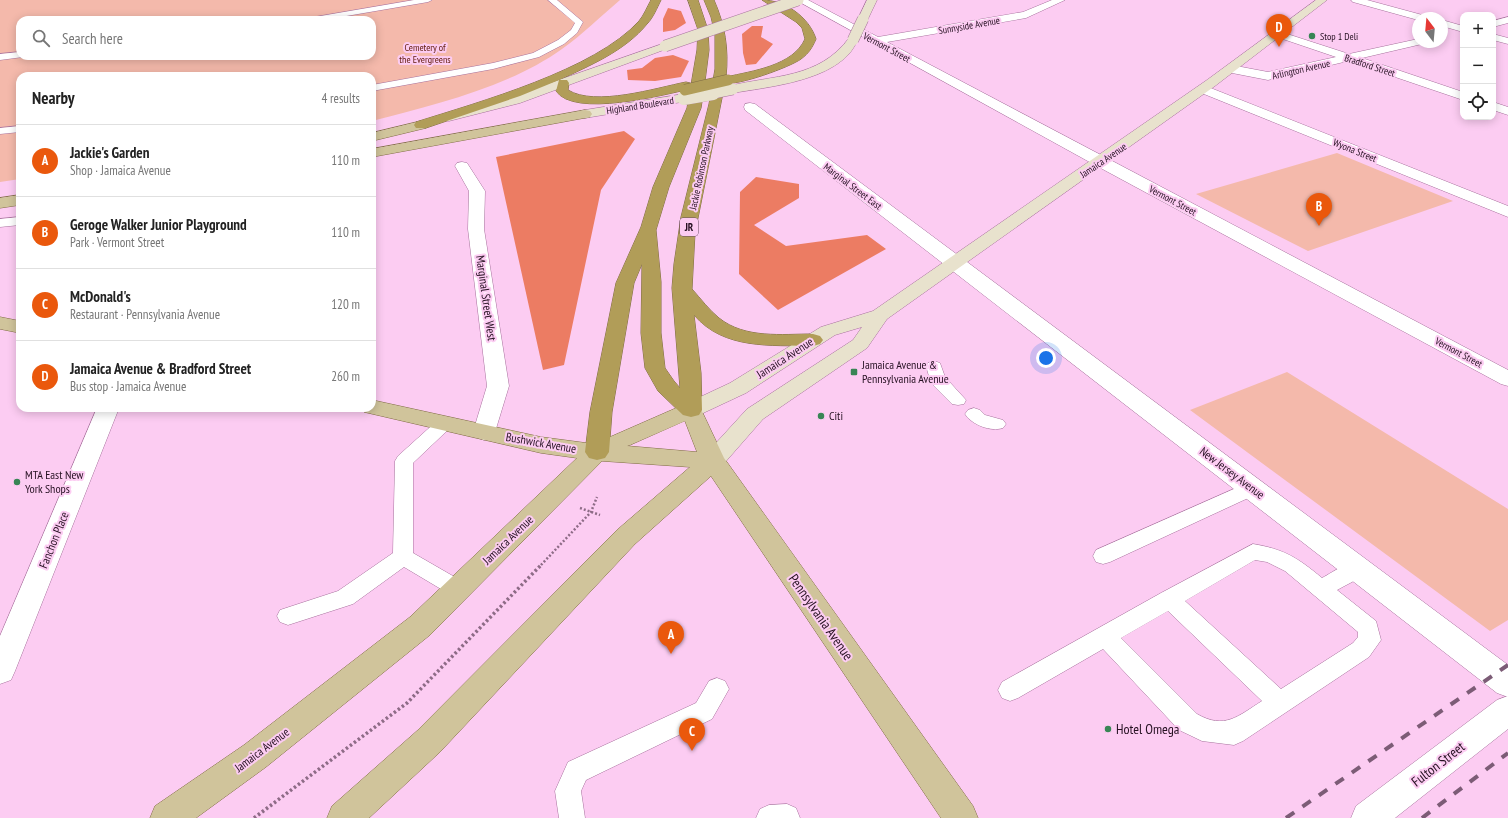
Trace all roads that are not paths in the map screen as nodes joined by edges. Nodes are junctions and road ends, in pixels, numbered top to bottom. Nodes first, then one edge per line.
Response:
1 (428, 0) edge
2 (552, 0) edge
3 (656, 0) edge
4 (693, 0) edge
5 (709, 0) edge
6 (767, 0) edge
7 (799, 0) edge
8 (1060, 0) edge
9 (1322, 0) edge
10 (1356, 0) edge
11 (869, 2) edge
12 (1412, 15) edge
13 (333, 16) edge
14 (1508, 20) edge
15 (1496, 23) edge
16 (1448, 25) edge
17 (1460, 29) edge
18 (1460, 31) edge
19 (1278, 34) junction
20 (1448, 35) edge
21 (1496, 38) edge
22 (876, 41) junction
23 (1508, 42) edge
24 (1412, 43) edge
25 (16, 55) edge
26 (0, 57) edge
27 (1348, 58) junction
28 (1231, 69) junction
29 (563, 83) junction
30 (376, 87) edge
31 (1202, 89) junction
32 (1460, 95) edge
33 (640, 100) junction
34 (750, 107) dead end
35 (1496, 107) edge
36 (1508, 111) edge
37 (421, 125) junction
38 (16, 129) edge
39 (0, 131) edge
40 (376, 136) edge
41 (376, 152) edge
42 (1100, 162) junction
43 (462, 166) dead end
44 (16, 201) edge
45 (0, 203) edge
46 (1508, 212) edge
47 (16, 221) edge
48 (0, 224) edge
49 (649, 227) junction
50 (957, 264) junction
51 (681, 288) junction
52 (880, 315) junction
53 (0, 322) edge
54 (16, 326) edge
55 (813, 340) junction
56 (934, 366) dead end
57 (1508, 379) edge
58 (958, 400) dead end
59 (376, 408) edge
60 (691, 410) junction
61 (106, 412) edge
62 (974, 414) dead end
63 (445, 423) junction
64 (997, 424) dead end
65 (484, 432) junction
66 (597, 452) junction
67 (713, 461) junction
68 (1252, 488) junction
69 (1103, 556) dead end
70 (403, 557) junction
71 (1358, 569) junction
72 (1321, 588) junction
73 (458, 589) junction
74 (1169, 599) junction
75 (288, 616) dead end
76 (1105, 636) junction
77 (0, 671) edge
78 (1508, 683) edge
79 (717, 689) dead end
80 (1010, 690) dead end
81 (1280, 703) junction
82 (1508, 710) edge
83 (167, 818) edge
84 (344, 818) edge
85 (572, 818) edge
86 (961, 818) edge
87 (1368, 818) edge

1 - 13 lane
2 - 30 lane
3 - 37 highway
4 - 49 highway, Jackie Robinson Parkway
5 - 51 highway, Jackie Robinson Parkway / JR
6 - 33 highway, bridge
7 - 22 street, Vermont Street
7 - 29 main road, bridge
8 - 22 street, Sunnyside Avenue
9 - 19 main road, Jamaica Avenue
10 - 12 street
11 - 33 main road, Highland Boulevard, bridge
14 - 15 street
16 - 17 street
18 - 20 street
19 - 27 street, Bradford Street
19 - 28 main road, Jamaica Avenue
21 - 23 street
22 - 42 street, Vermont Street
24 - 27 street, Arlington Avenue
25 - 26 lane
27 - 28 street, Arlington Avenue
27 - 32 street, Bradford Street
28 - 31 main road, Jamaica Avenue
29 - 33 highway
29 - 37 main road
31 - 42 main road, Jamaica Avenue
31 - 46 street, Wyona Street
33 - 41 main road, Highland Boulevard
34 - 50 street, Marginal Street East
35 - 36 street
37 - 40 main road
38 - 39 lane
42 - 50 main road, Jamaica Avenue
42 - 57 street, Vermont Street
43 - 65 street, Marginal Street West
44 - 45 main road
47 - 48 lane
49 - 60 highway
49 - 66 highway
50 - 52 main road, Jamaica Avenue
50 - 68 street, New Jersey Avenue
51 - 55 highway
51 - 60 highway, Jackie Robinson Parkway / JR
52 - 55 main road, Jamaica Avenue
52 - 67 main road, Jamaica Avenue
53 - 54 main road
55 - 60 main road, Jamaica Avenue
56 - 58 lane
59 - 63 main road, Bushwick Avenue
60 - 66 main road, Jamaica Avenue
60 - 67 main road, Pennsylvania Avenue
61 - 77 street, Fanchon Place
62 - 64 lane
63 - 65 main road, Bushwick Avenue
63 - 70 lane
65 - 66 main road, Bushwick Avenue
66 - 67 main road, Bushwick Avenue
66 - 73 main road, Jamaica Avenue
67 - 84 main road, Jamaica Avenue
67 - 86 main road, Pennsylvania Avenue
68 - 69 lane
68 - 71 street, New Jersey Avenue
70 - 73 lane
70 - 75 lane
71 - 72 lane
71 - 78 street, New Jersey Avenue
72 - 74 lane
72 - 81 lane
73 - 83 main road, Jamaica Avenue
74 - 76 lane
74 - 81 lane
76 - 80 lane
76 - 81 lane
79 - 85 lane
82 - 87 street, Fulton Street

